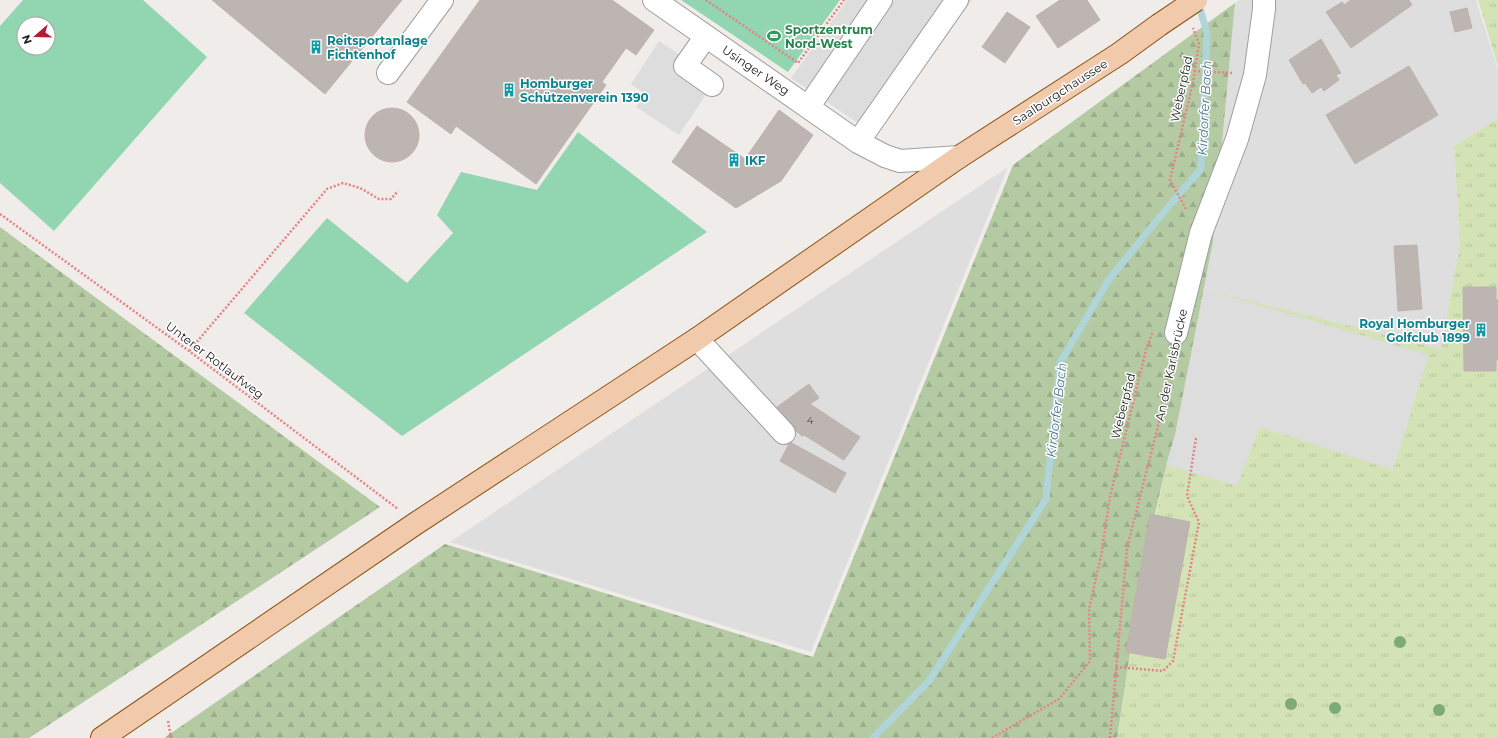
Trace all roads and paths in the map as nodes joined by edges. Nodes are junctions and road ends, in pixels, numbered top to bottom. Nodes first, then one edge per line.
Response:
1 (442, 0) edge
2 (654, 0) edge
3 (706, 0) edge
4 (844, 0) edge
5 (881, 0) edge
6 (957, 0) edge
7 (1196, 0) edge
8 (1264, 0) edge
9 (706, 36) junction
10 (1199, 44) dead end
11 (1194, 71) junction
12 (388, 73) dead end
13 (1220, 73) dead end
14 (712, 85) dead end
15 (809, 106) junction
16 (858, 142) junction
17 (959, 157) junction
18 (398, 191) dead end
19 (0, 214) edge
20 (1190, 216) dead end
21 (1154, 328) dead end
22 (1176, 333) joint
23 (697, 339) junction
24 (189, 351) junction
25 (784, 433) dead end
26 (1196, 438) dead end
27 (415, 524) junction
28 (1116, 667) junction
29 (102, 738) edge
30 (992, 738) edge
31 (1110, 738) edge

1 - 12 street
2 - 9 street, Usinger Weg
3 - 4 path
5 - 15 street
6 - 16 street
7 - 17 main road, Saalburgchaussee, bridge
8 - 22 street, An der Karlsbrücke
9 - 14 street
9 - 15 street, Usinger Weg
10 - 11 path, Weberpfad
11 - 13 path
11 - 20 path, Weberpfad
15 - 16 street, Usinger Weg
16 - 17 street, Usinger Weg
17 - 23 main road, Saalburgchaussee
18 - 24 path
19 - 24 path, Unterer Rotlaufweg
21 - 30 path, Weberpfad
22 - 28 path, An der Karlsbrücke
23 - 25 street
23 - 27 main road, Saalburgchaussee
24 - 27 path, Unterer Rotlaufweg
26 - 28 path
27 - 29 main road, Saalburgchaussee
28 - 31 path, An der Karlsbrücke

